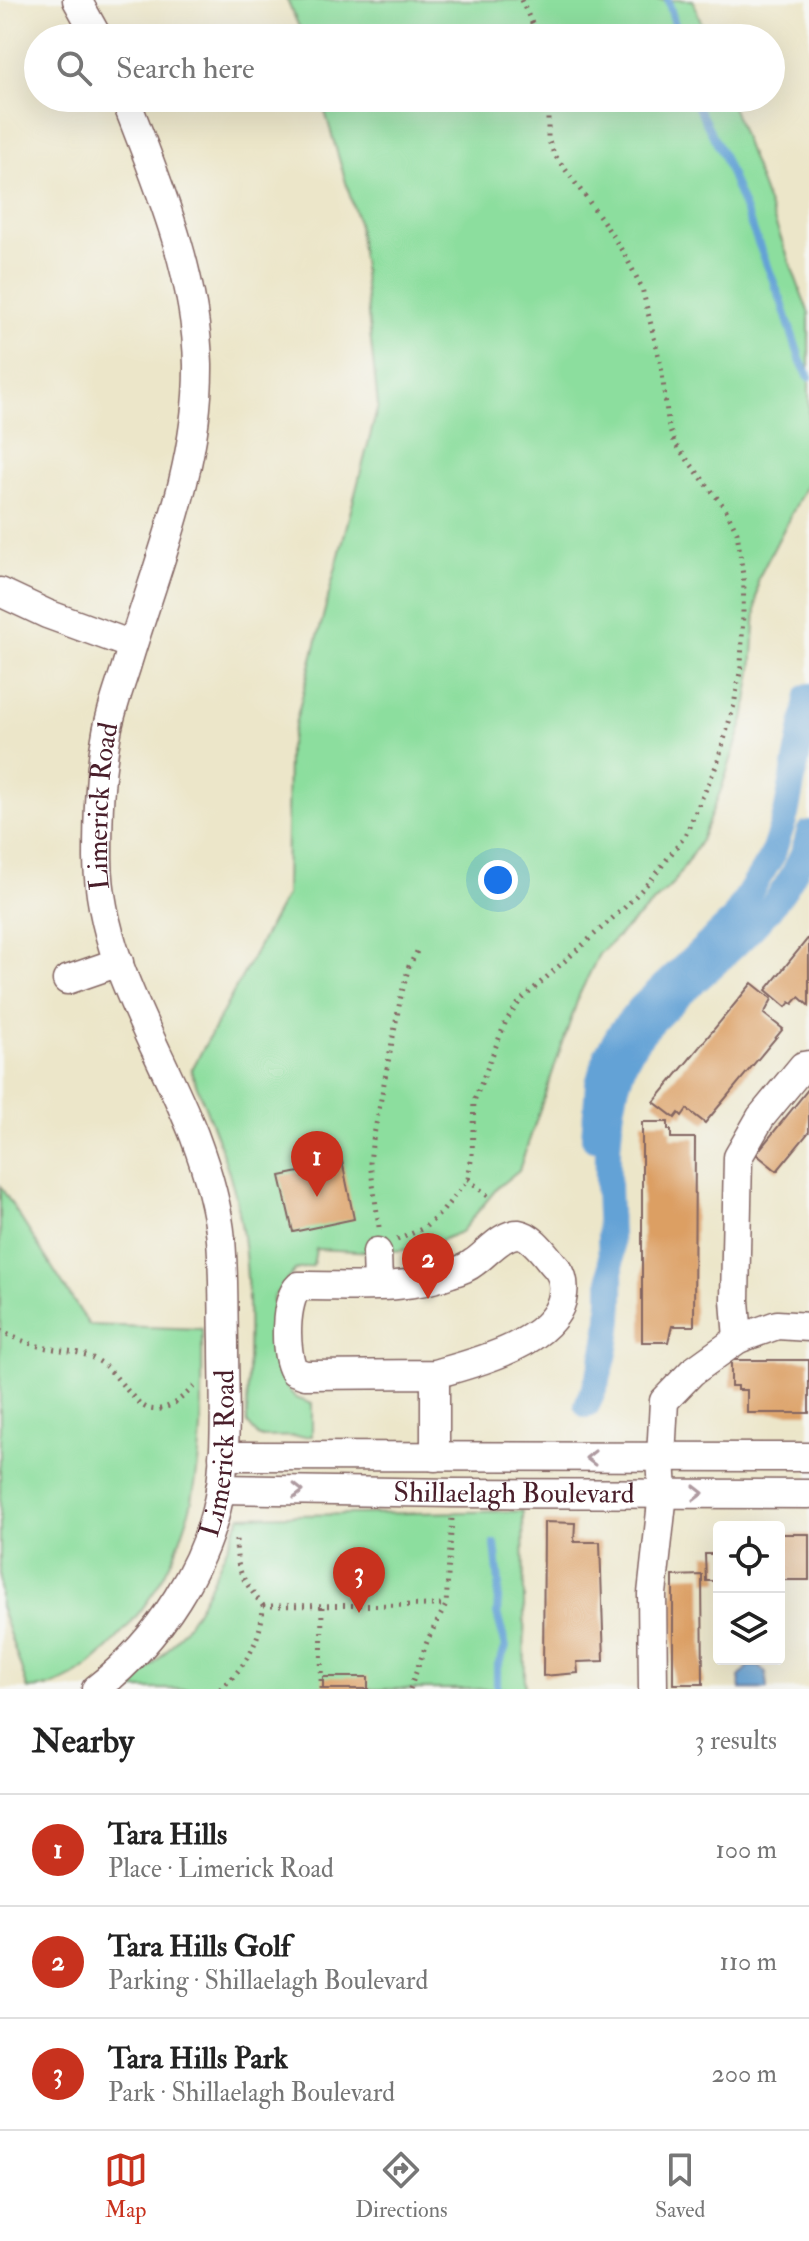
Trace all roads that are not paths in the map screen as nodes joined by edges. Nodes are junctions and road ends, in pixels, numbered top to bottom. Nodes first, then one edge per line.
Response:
1 (77, 0) edge
2 (90, 24) edge
3 (130, 112) edge
4 (0, 592) edge
5 (132, 645) junction
6 (119, 962) junction
7 (67, 980) dead end
8 (809, 1065) edge
9 (377, 1252) road end
10 (378, 1285) junction
11 (809, 1327) edge
12 (738, 1339) junction
13 (435, 1374) junction
14 (223, 1456) junction
15 (435, 1457) junction
16 (661, 1457) junction
17 (809, 1457) edge
18 (220, 1489) junction
19 (663, 1493) junction
20 (809, 1494) edge
21 (106, 1682) edge
22 (653, 1689) edge

1 - 2 street
3 - 5 street, Limerick Road
4 - 5 street
5 - 6 street, Limerick Road
6 - 7 street
6 - 14 street, Limerick Road
8 - 12 street
9 - 10 street
10 - 13 street
10 - 13 street
11 - 12 street
12 - 16 street
13 - 15 street
14 - 15 street, Shillaelagh Boulevard
14 - 18 street, Limerick Road
16 -> 15 street, Shillaelagh Boulevard
16 - 17 street, Shillaelagh Boulevard
16 - 19 street
18 -> 19 street, Shillaelagh Boulevard
18 - 21 street, Limerick Road
19 -> 20 street, Shillaelagh Boulevard
19 - 22 street

